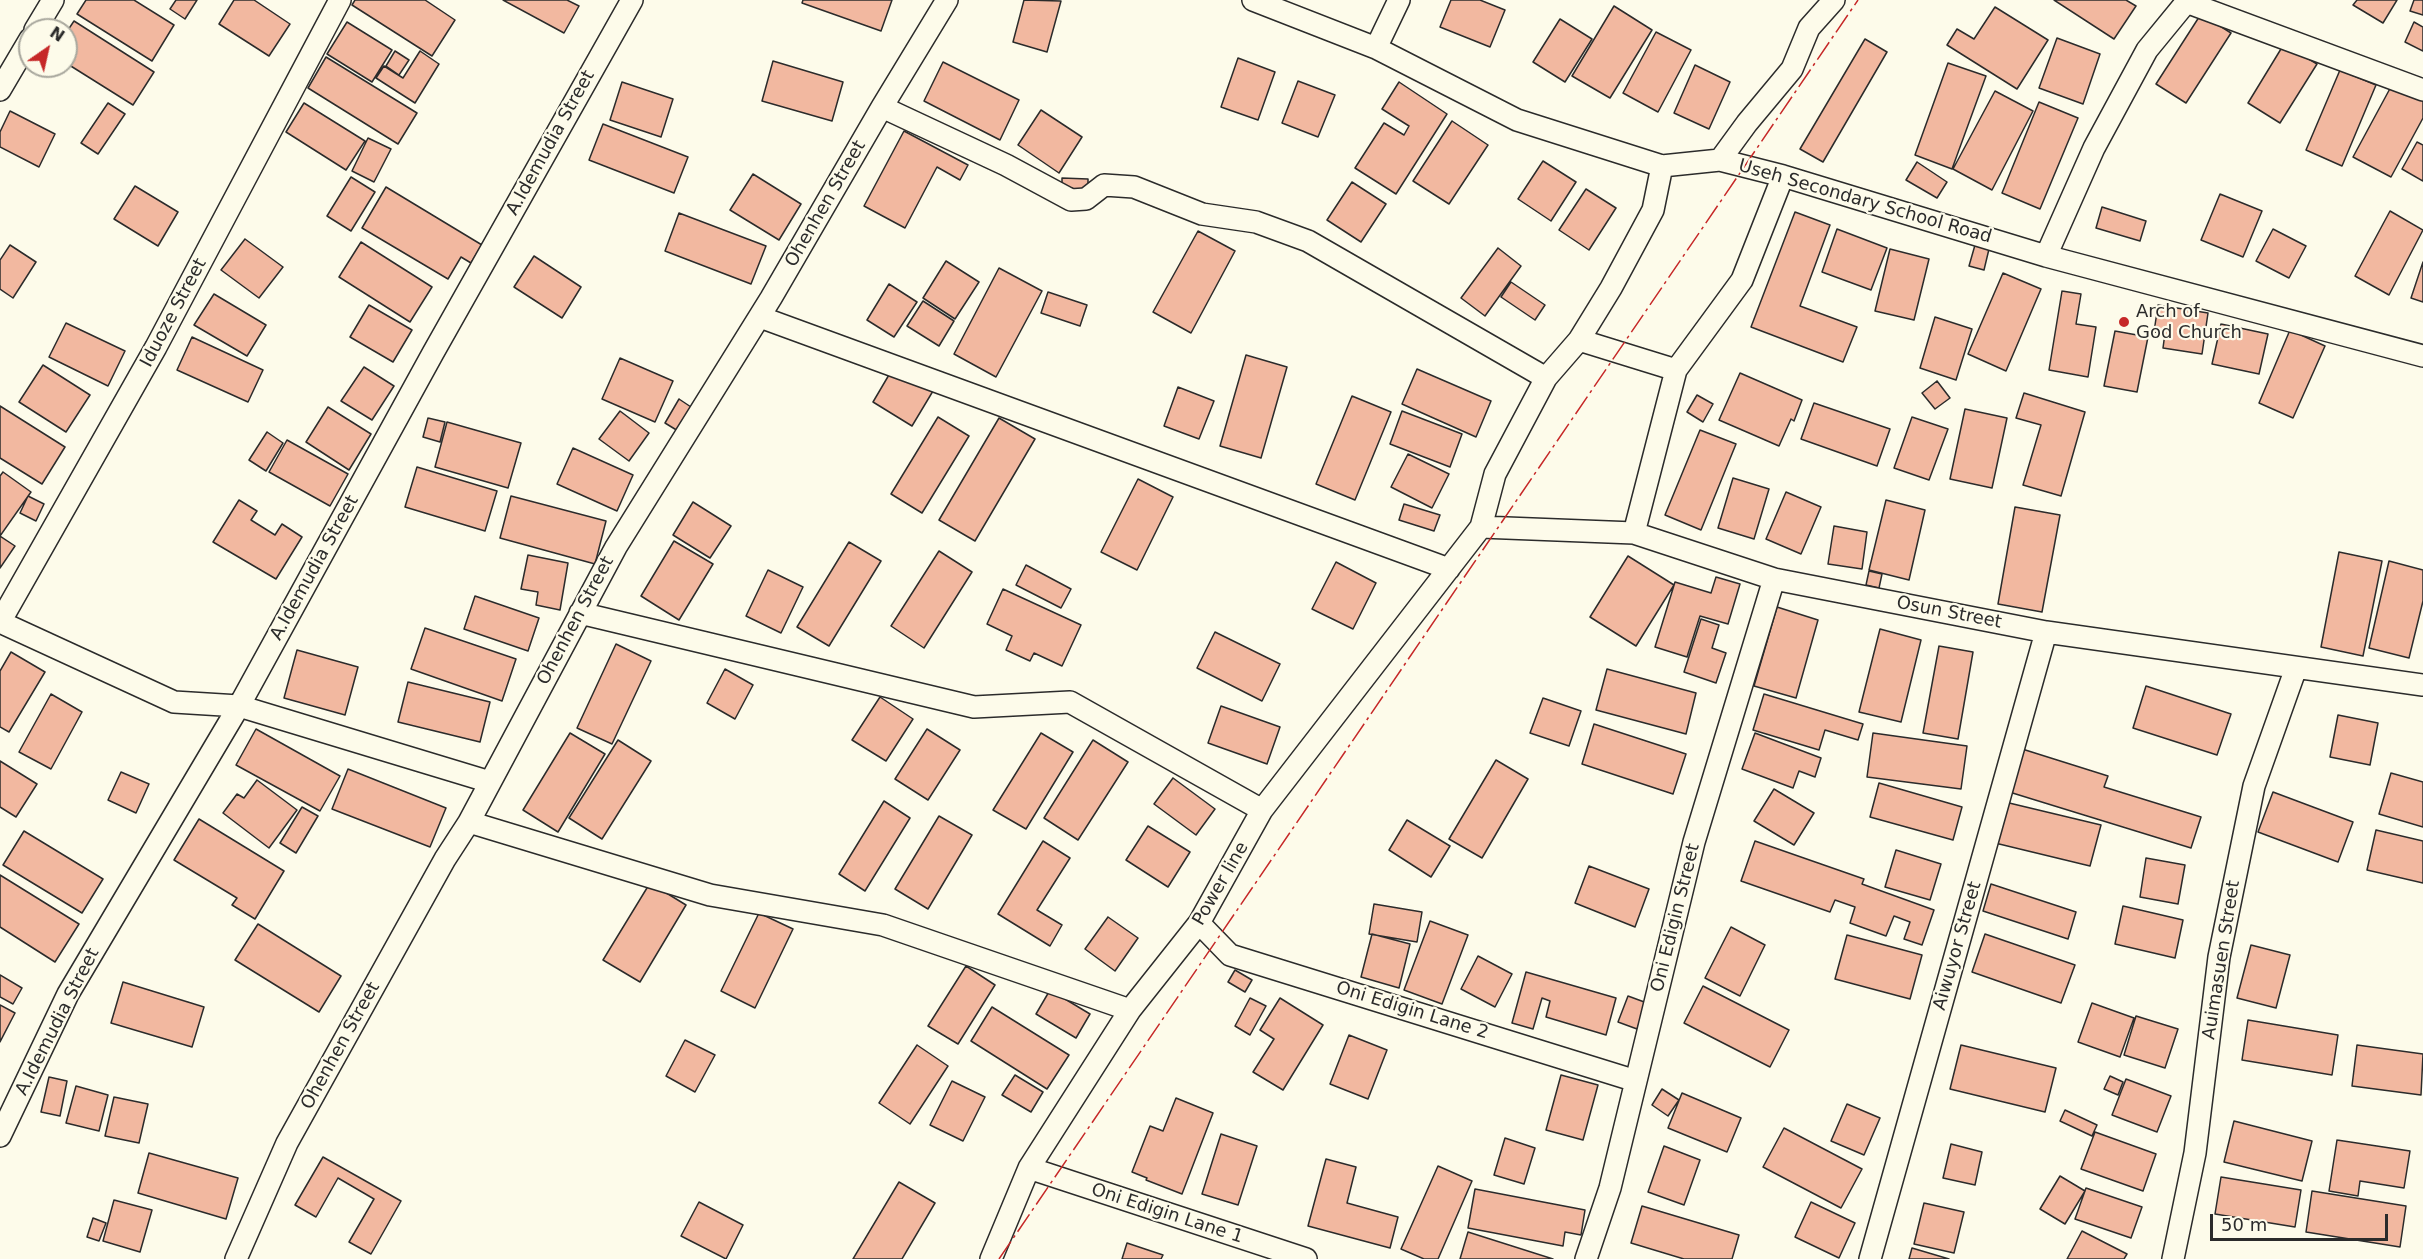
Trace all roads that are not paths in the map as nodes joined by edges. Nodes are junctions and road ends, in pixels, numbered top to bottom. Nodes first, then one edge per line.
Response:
1 (53, 0) edge
2 (340, 0) edge
3 (632, 0) edge
4 (947, 0) edge
5 (1253, 0) edge
6 (1399, 0) edge
7 (1834, 0) edge
8 (2187, 1) edge
9 (42, 18) edge
10 (1376, 48) junction
11 (18, 59) edge
12 (0, 90) edge
13 (2423, 90) edge
14 (882, 107) junction
15 (1720, 160) junction
16 (1662, 166) junction
17 (1783, 176) junction
18 (2046, 256) junction
19 (760, 316) junction
20 (1579, 340) junction
21 (2423, 356) edge
22 (1676, 370) junction
23 (1546, 378) junction
24 (1481, 527) junction
25 (1634, 533) junction
26 (1449, 569) junction
27 (1774, 579) junction
28 (580, 613) junction
29 (0, 622) edge
30 (2046, 632) junction
31 (2296, 668) junction
32 (2423, 684) edge
33 (239, 706) junction
34 (490, 782) junction
35 (1262, 810) junction
36 (469, 822) junction
37 (1200, 923) junction
38 (1130, 1010) junction
39 (1636, 1081) junction
40 (0, 1136) edge
41 (1029, 1168) junction
42 (236, 1259) edge
43 (991, 1259) edge
44 (1306, 1259) edge
45 (1587, 1259) edge
46 (1870, 1259) edge
47 (2173, 1259) edge

1 - 9 street
2 - 29 street, Iduoze Street
3 - 33 street, A.Idemudia Street
4 - 14 street, Ohenhen Street
5 - 10 street, Useh Secondary School Road
6 - 10 street
7 - 15 street
8 - 13 street
8 - 18 street
10 - 16 street, Useh Secondary School Road
11 - 12 street
14 - 19 street, Ohenhen Street
14 - 23 street
15 - 16 street, Useh Secondary School Road
15 - 17 street, Useh Secondary School Road
16 - 20 street
17 - 18 street, Useh Secondary School Road
17 - 22 street
18 - 21 street, Useh Secondary School Road
19 - 26 street
19 - 28 street, Ohenhen Street
20 - 22 street
20 - 23 street
22 - 25 street
23 - 24 street
24 - 25 street, Osun Street
24 - 26 street, Power line
25 - 27 street, Osun Street
26 - 35 street, Power line
27 - 30 street, Osun Street
27 - 39 street, Oni Edigin Street
28 - 34 street, Ohenhen Street
28 - 35 street
29 - 33 street
30 - 31 street, Osun Street
30 - 46 street, Aiwuyor Street
31 - 32 street, Osun Street
31 - 47 street, Auimasuen Street
33 - 34 street
33 - 40 street, A.Idemudia Street
34 - 36 street, Ohenhen Street
35 - 37 street, Power line
36 - 38 street
36 - 42 street, Ohenhen Street
37 - 38 street, Power line
37 - 39 street, Oni Edigin Lane 2
38 - 41 street, Power line
39 - 45 street, Oni Edigin Street
41 - 43 street, Power line
41 - 44 street, Oni Edigin Lane 1

